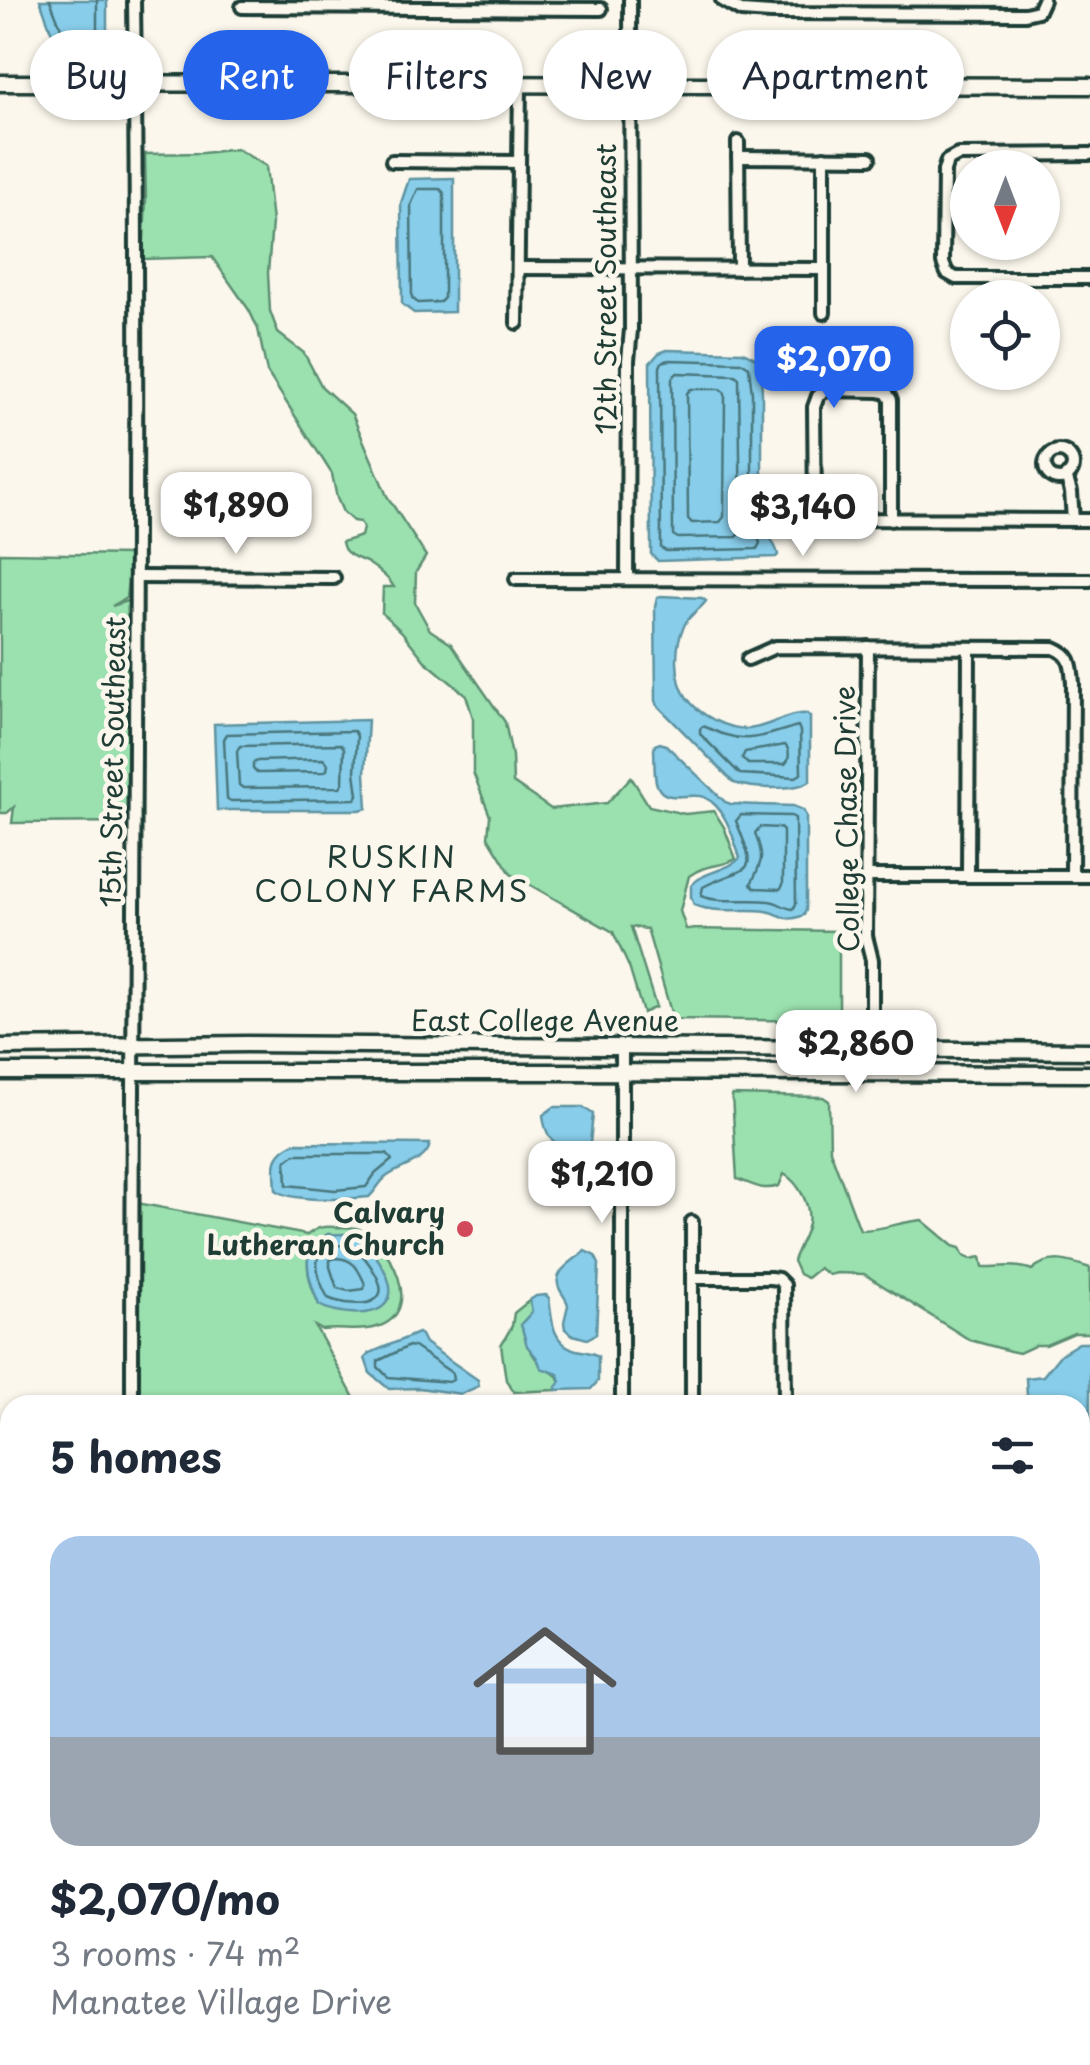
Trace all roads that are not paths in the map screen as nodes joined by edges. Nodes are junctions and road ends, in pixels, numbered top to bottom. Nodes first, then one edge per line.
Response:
1 (134, 0) edge
2 (630, 0) edge
3 (722, 0) edge
4 (1043, 0) edge
5 (286, 3) edge
6 (554, 4) edge
7 (242, 7) dead end
8 (600, 10) dead end
9 (134, 30) edge
10 (630, 30) edge
11 (0, 83) edge
12 (30, 83) edge
13 (349, 84) edge
14 (163, 85) edge
15 (687, 85) edge
16 (1090, 86) edge
17 (135, 120) edge
18 (520, 120) edge
19 (629, 120) edge
20 (738, 142) dead end
21 (1090, 154) edge
22 (738, 157) junction
23 (824, 158) junction
24 (870, 158) dead end
25 (392, 160) dead end
26 (519, 162) junction
27 (518, 268) junction
28 (739, 269) junction
29 (631, 270) junction
30 (824, 270) junction
31 (1090, 278) edge
32 (824, 313) dead end
33 (517, 323) dead end
34 (1066, 476) dead end
35 (891, 520) junction
36 (1073, 520) junction
37 (1090, 520) edge
38 (138, 577) junction
39 (334, 578) dead end
40 (516, 578) dead end
41 (626, 579) junction
42 (1090, 580) edge
43 (868, 647) junction
44 (969, 649) junction
45 (748, 659) dead end
46 (867, 876) junction
47 (968, 876) junction
48 (1072, 876) junction
49 (1090, 876) edge
50 (132, 1044) junction
51 (0, 1046) edge
52 (622, 1047) junction
53 (872, 1050) junction
54 (1090, 1051) edge
55 (1090, 1070) edge
56 (132, 1071) junction
57 (0, 1072) edge
58 (622, 1074) junction
59 (692, 1222) dead end
60 (692, 1278) junction
61 (132, 1395) edge
62 (622, 1395) edge
63 (692, 1395) edge
64 (785, 1395) edge

1 - 9 street, 15th Street Southeast
2 - 10 street, 12th Street Southeast
3 - 4 street
5 - 6 street
5 - 7 street
6 - 8 street
11 - 12 main road
13 - 14 main road
15 - 16 main road
17 - 38 street, 15th Street Southeast
18 - 26 street
19 - 29 street, 12th Street Southeast
20 - 22 street
21 - 31 street
22 - 23 street
22 - 28 street
23 - 24 street
23 - 30 street
25 - 26 street
26 - 27 street
27 - 29 street
27 - 33 street
28 - 29 street
28 - 30 street
29 - 41 street, 12th Street Southeast
30 - 32 street
34 - 36 street
35 - 35 street
35 - 36 street
36 - 37 street
38 - 39 street
38 - 50 street, 15th Street Southeast
40 - 41 street
41 - 42 street
43 - 44 street
43 - 45 street
43 - 46 street, College Chase Drive
44 - 47 street
44 - 48 street
46 - 47 street
46 - 53 street, College Chase Drive
47 - 48 street
48 - 49 street
50 - 51 main road, East College Avenue
50 - 52 main road, East College Avenue
50 - 56 street, 15th Street Southeast
52 - 53 main road, East College Avenue
52 - 58 street
53 - 54 main road, East College Avenue
55 - 58 main road, East College Avenue
56 - 57 main road, East College Avenue
56 - 58 main road, East College Avenue
56 - 61 street, 15th Street Southeast
58 - 62 street
59 - 60 street
60 - 63 street
60 - 64 street

